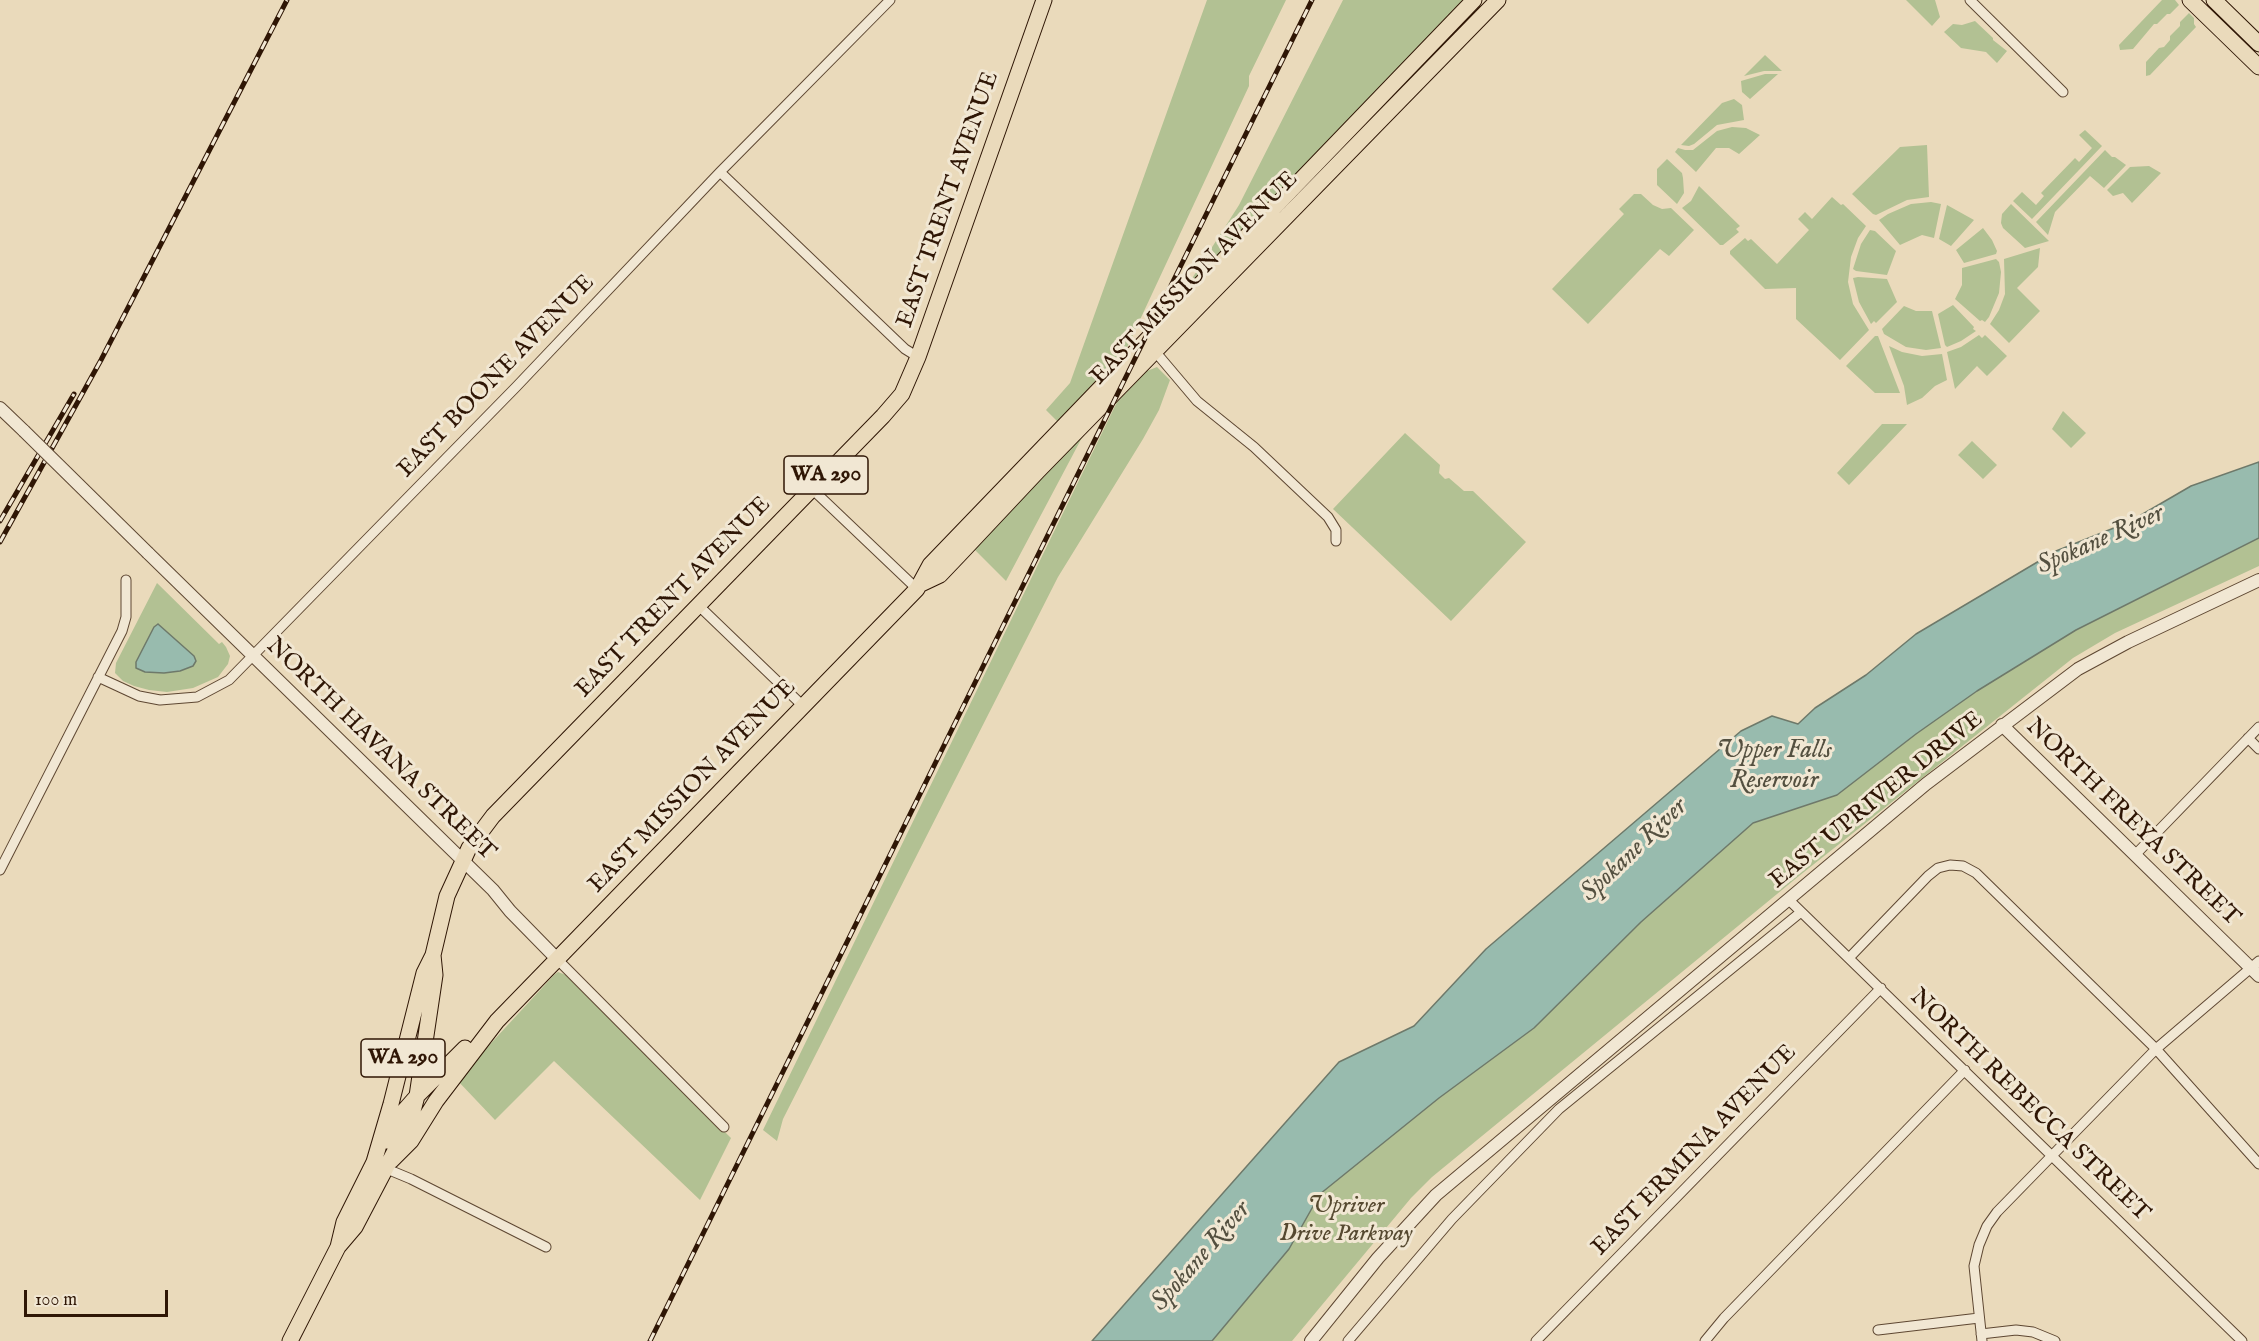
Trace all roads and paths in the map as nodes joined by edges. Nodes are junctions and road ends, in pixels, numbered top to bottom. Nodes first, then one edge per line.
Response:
1 (890, 0) edge
2 (1044, 0) edge
3 (1474, 0) edge
4 (1498, 0) edge
5 (1970, 0) edge
6 (2190, 0) edge
7 (2214, 0) edge
8 (2214, 22) junction
9 (2258, 41) edge
10 (2259, 58) edge
11 (2259, 67) edge
12 (2063, 92) dead end
13 (720, 172) junction
14 (1144, 341) junction
15 (1156, 352) junction
16 (918, 357) junction
17 (0, 408) edge
18 (812, 489) junction
19 (1336, 542) dead end
20 (126, 580) dead end
21 (2259, 580) edge
22 (919, 586) junction
23 (699, 606) junction
24 (254, 656) junction
25 (98, 677) junction
26 (803, 706) junction
27 (2002, 725) junction
28 (2259, 727) edge
29 (2248, 738) junction
30 (2259, 749) edge
31 (2135, 855) junction
32 (463, 860) junction
33 (0, 870) edge
34 (1789, 900) junction
35 (1802, 912) junction
36 (433, 955) junction
37 (1849, 958) junction
38 (557, 959) junction
39 (2257, 968) edge
40 (1881, 988) junction
41 (497, 1021) junction
42 (2156, 1049) junction
43 (1965, 1070) junction
44 (417, 1096) junction
45 (1551, 1098) junction
46 (1559, 1109) junction
47 (724, 1127) dead end
48 (2052, 1156) junction
49 (384, 1164) junction
50 (2259, 1164) edge
51 (546, 1247) dead end
52 (1979, 1318) junction
53 (1878, 1329) dead end
54 (1981, 1338) edge
55 (1316, 1339) edge
56 (290, 1341) edge
57 (1348, 1341) edge
58 (1536, 1341) edge
59 (1705, 1341) edge
60 (2055, 1341) edge
61 (2242, 1341) edge

1 - 13 street, EAST BOONE AVENUE
2 - 16 main road, EAST TRENT AVENUE / WA 290
3 - 14 main road, EAST MISSION AVENUE
4 - 15 main road, EAST MISSION AVENUE
5 - 12 street
6 - 8 main road
7 - 9 main road
8 - 10 main road
8 - 11 main road
13 - 16 street
13 - 24 street, EAST BOONE AVENUE
14 - 15 street
14 - 22 main road, EAST MISSION AVENUE
15 - 19 street
15 - 22 main road, EAST MISSION AVENUE
16 - 18 main road, EAST TRENT AVENUE / WA 290
17 - 24 street, NORTH HAVANA STREET, bridge
18 - 22 street
18 - 23 main road, EAST TRENT AVENUE / WA 290
20 - 25 street
21 - 27 street, EAST UPRIVER DRIVE
22 - 26 main road, EAST MISSION AVENUE
23 - 26 street
23 - 32 main road, EAST TRENT AVENUE / WA 290
24 - 25 street, EAST BOONE AVENUE
24 - 32 street, NORTH HAVANA STREET
25 - 33 street
26 - 38 main road, EAST MISSION AVENUE
27 - 31 street, NORTH FREYA STREET
27 - 34 street, EAST UPRIVER DRIVE
28 - 29 street
29 - 30 street
29 - 31 street
31 - 39 street, NORTH FREYA STREET
32 - 36 main road, EAST TRENT AVENUE / WA 290
32 - 38 street, NORTH HAVANA STREET
34 - 35 street, NORTH REBECCA STREET
34 - 45 street, EAST UPRIVER DRIVE
35 - 37 street, NORTH REBECCA STREET
35 - 46 street, EAST UPRIVER DRIVE
36 - 44 main road, EAST TRENT AVENUE / WA 290
36 - 49 main road, EAST TRENT AVENUE / WA 290
37 - 40 street, NORTH REBECCA STREET
37 - 42 street
38 - 41 main road, EAST MISSION AVENUE
38 - 47 street, NORTH HAVANA STREET
39 - 42 street
40 - 43 street, NORTH REBECCA STREET
40 - 58 street, EAST ERMINA AVENUE
41 - 44 main road, EAST MISSION AVENUE
41 - 49 main road, EAST MISSION AVENUE
42 - 48 street
42 - 50 street
43 - 48 street, NORTH REBECCA STREET
43 - 59 street
44 - 49 main road, EAST TRENT AVENUE / WA 290
45 - 46 street
45 - 55 street, EAST UPRIVER DRIVE
46 - 57 street, EAST UPRIVER DRIVE
48 - 52 street
48 - 61 street, NORTH REBECCA STREET
49 - 51 street
49 - 56 main road, EAST TRENT AVENUE / WA 290
52 - 53 street
52 - 54 street
54 - 60 street

